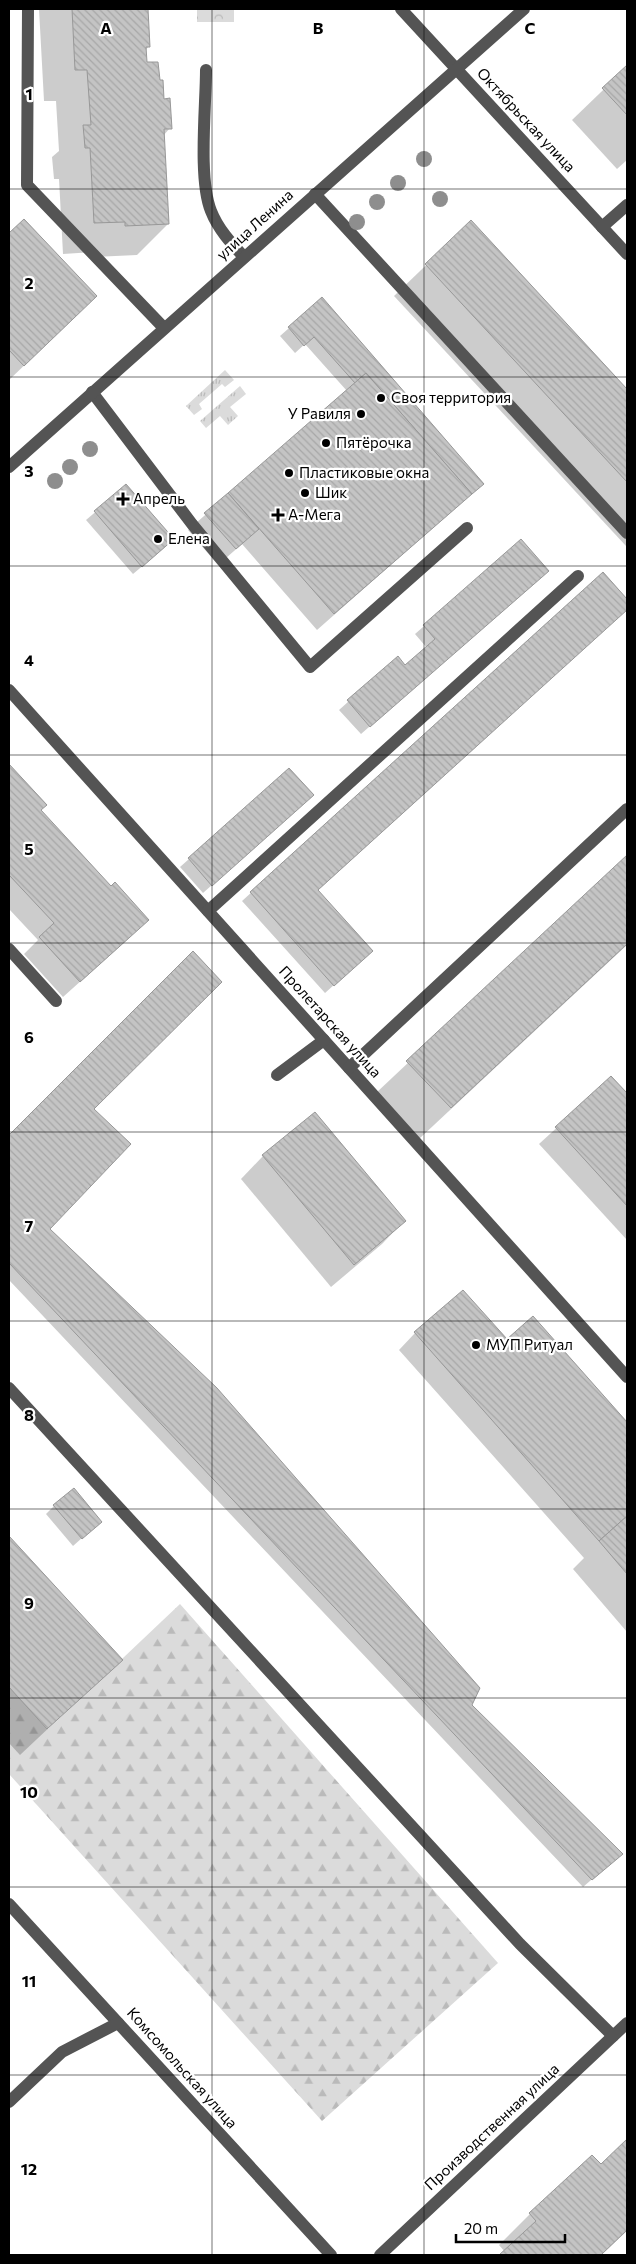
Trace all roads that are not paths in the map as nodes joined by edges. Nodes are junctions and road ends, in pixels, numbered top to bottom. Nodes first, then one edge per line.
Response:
1 (28, 9) edge
2 (401, 9) edge
3 (524, 9) edge
4 (456, 69) junction
5 (206, 70) dead end
6 (315, 194) junction
7 (627, 205) edge
8 (602, 227) junction
9 (627, 254) edge
10 (244, 257) junction
11 (164, 328) junction
12 (92, 392) junction
13 (9, 467) edge
14 (467, 528) dead end
15 (627, 533) edge
16 (578, 576) dead end
17 (9, 690) edge
18 (627, 809) edge
19 (208, 911) junction
20 (9, 949) edge
21 (56, 1001) dead end
22 (324, 1040) junction
23 (349, 1068) junction
24 (277, 1075) dead end
25 (627, 1377) edge
26 (9, 1388) edge
27 (9, 1904) edge
28 (118, 2023) junction
29 (627, 2023) edge
30 (613, 2036) junction
31 (9, 2102) edge
32 (331, 2255) edge
33 (380, 2255) edge

1 - 11 street
2 - 4 street, Октябрьская улица
3 - 4 street, улица Ленина
4 - 6 street, улица Ленина
4 - 8 street, Октябрьская улица
5 - 10 street
6 - 10 street, улица Ленина
6 - 15 street
7 - 8 street
8 - 9 street, Октябрьская улица
10 - 11 street, улица Ленина
11 - 12 street, улица Ленина
12 - 13 street, улица Ленина
12 - 14 street
16 - 19 street
17 - 19 street, Пролетарская улица
18 - 23 street
19 - 22 street, Пролетарская улица
20 - 21 street
22 - 23 street, Пролетарская улица
22 - 24 street
23 - 25 street, Пролетарская улица
26 - 30 street
27 - 28 street, Комсомольская улица
28 - 31 street
28 - 32 street, Комсомольская улица
29 - 30 street, Производственная улица
30 - 33 street, Производственная улица

